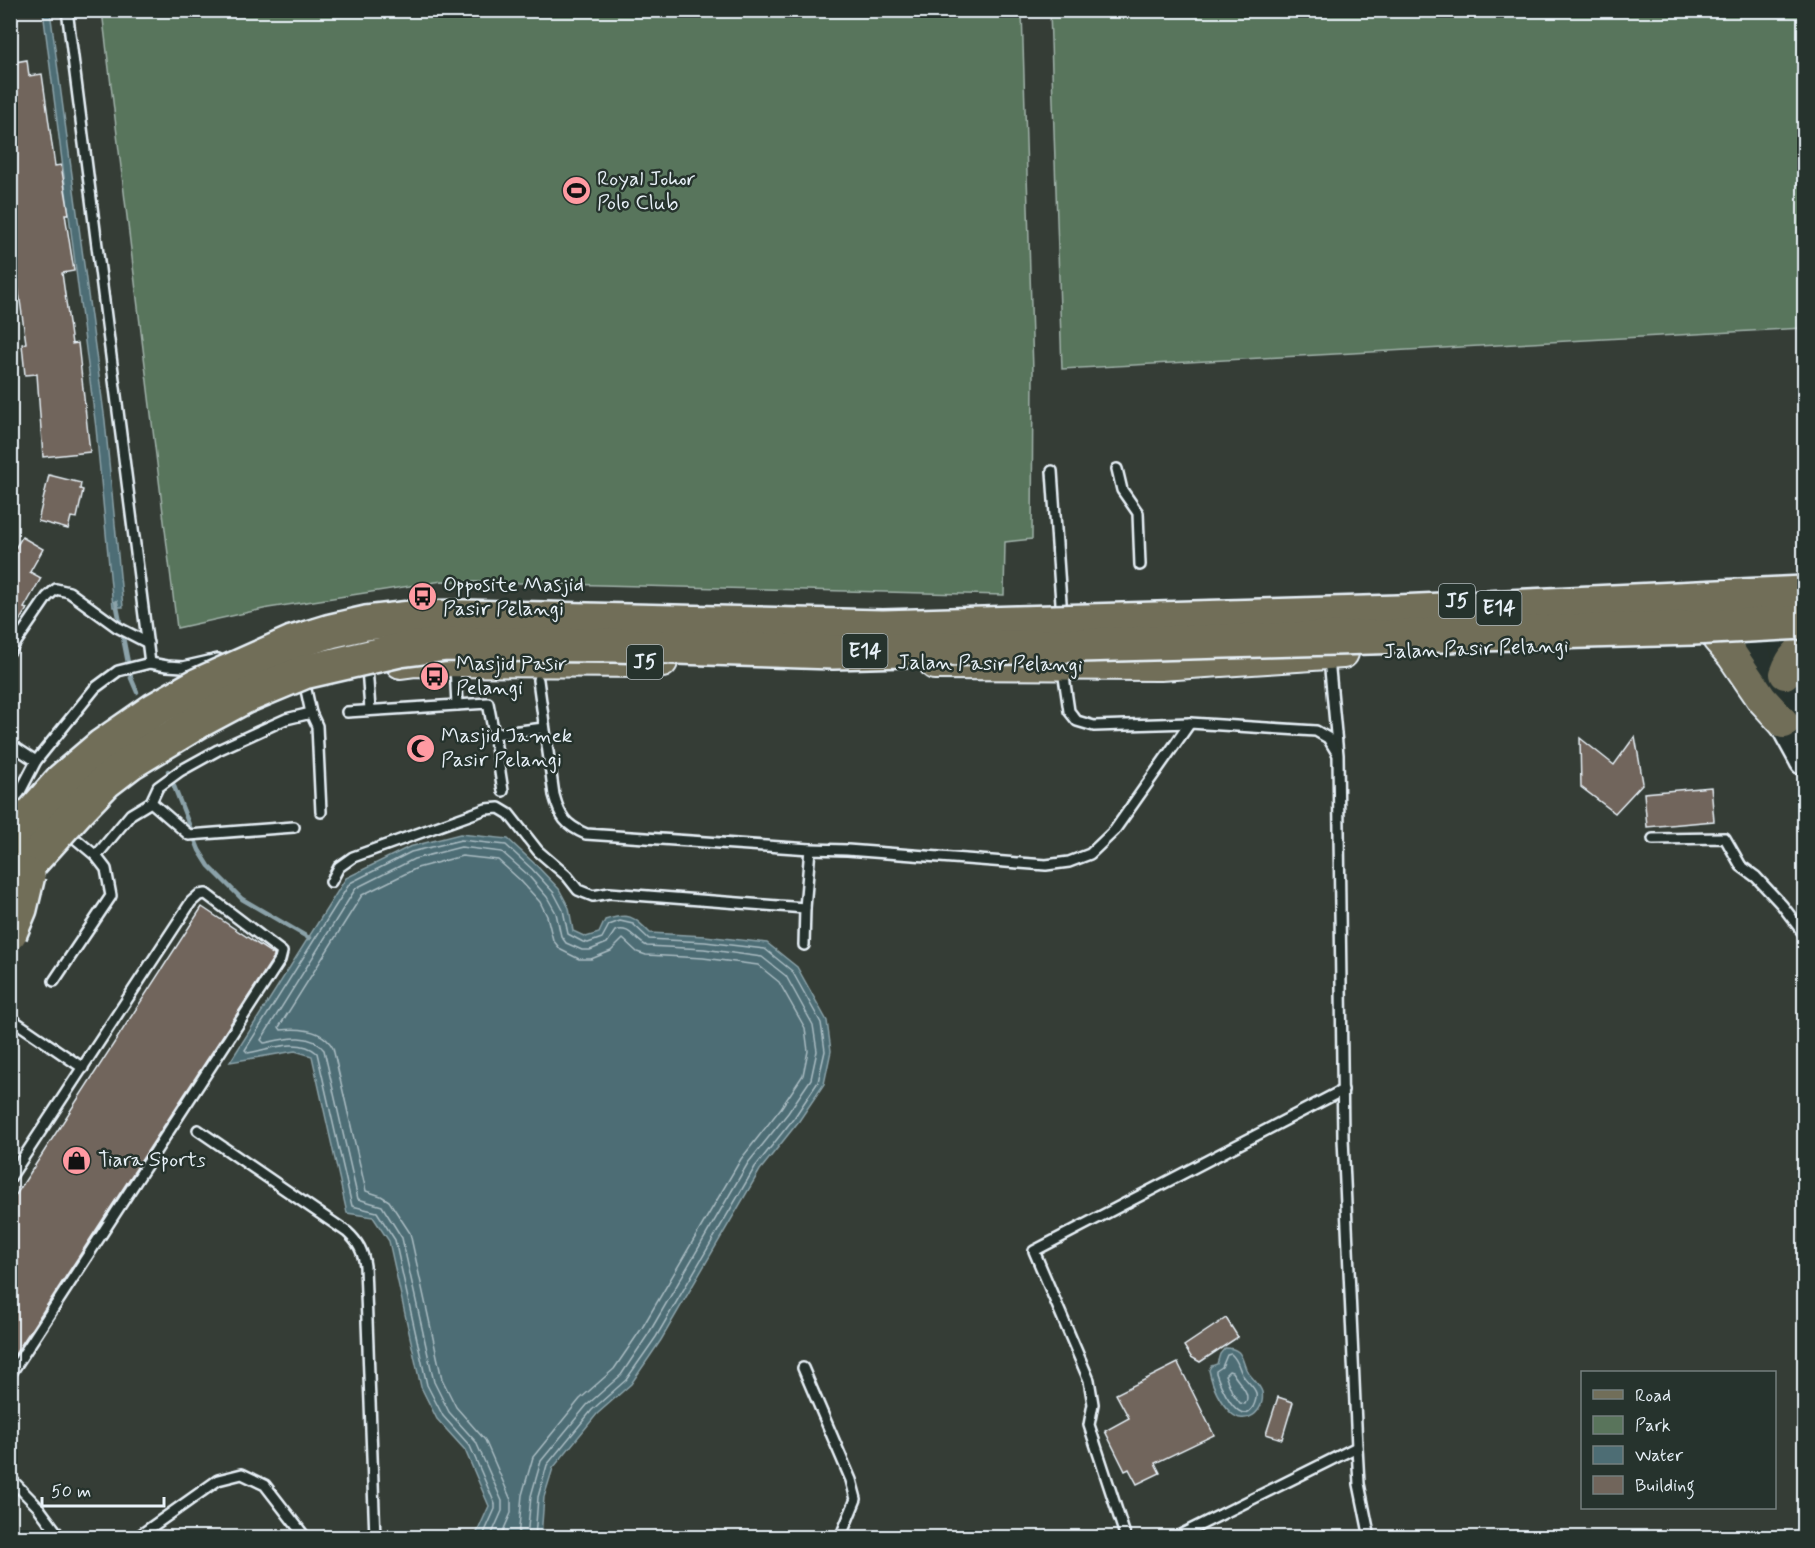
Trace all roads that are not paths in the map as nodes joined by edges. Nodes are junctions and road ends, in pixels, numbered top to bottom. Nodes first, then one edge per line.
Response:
1 (67, 10) edge
2 (1117, 469) dead end
3 (1052, 471) dead end
4 (1140, 565) dead end
5 (1783, 592) edge
6 (1062, 612) junction
7 (1789, 635) edge
8 (1718, 639) junction
9 (148, 643) junction
10 (10, 651) edge
11 (1328, 654) junction
12 (218, 659) junction
13 (455, 661) junction
14 (150, 663) junction
15 (1063, 666) junction
16 (367, 667) junction
17 (1785, 674) joint
18 (538, 680) dead end
19 (308, 699) junction
20 (457, 705) junction
21 (370, 711) junction
22 (347, 712) dead end
23 (1190, 723) junction
24 (1784, 723) junction
25 (544, 728) junction
26 (494, 734) junction
27 (10, 744) edge
28 (1804, 746) edge
29 (1338, 755) junction
30 (1804, 761) edge
31 (36, 762) junction
32 (503, 791) dead end
33 (151, 802) junction
34 (10, 811) edge
35 (321, 812) dead end
36 (10, 818) edge
37 (294, 827) dead end
38 (71, 835) junction
39 (1653, 839) dead end
40 (810, 849) junction
41 (21, 850) edge
42 (96, 856) junction
43 (331, 882) dead end
44 (10, 895) edge
45 (805, 908) junction
46 (10, 912) edge
47 (10, 933) edge
48 (1804, 934) edge
49 (804, 945) dead end
50 (54, 981) dead end
51 (10, 1018) edge
52 (83, 1068) junction
53 (1343, 1090) junction
54 (198, 1130) dead end
55 (10, 1178) edge
56 (803, 1368) dead end
57 (10, 1375) edge
58 (1357, 1448) junction
59 (10, 1478) edge
60 (61, 1538) edge
61 (136, 1538) edge
62 (306, 1538) edge
63 (375, 1538) edge
64 (840, 1538) edge
65 (1126, 1538) edge
66 (1173, 1538) edge
67 (1370, 1538) edge

1 - 9 lane
2 - 4 lane
3 - 6 lane
5 - 6 main road, J5
5 - 7 main road
5 - 41 highway, E14, bridge
6 - 12 main road, J5
6 - 15 lane
7 - 8 main road, Jalan Pasir Pelangi / J5
7 - 17 main road
7 - 24 main road
7 - 41 highway, E14, bridge
8 - 11 main road, Jalan Pasir Pelangi / J5
8 - 24 main road
9 - 10 lane
9 - 14 lane
11 - 15 main road, Jalan Pasir Pelangi / J5
11 - 29 lane
12 - 14 lane
12 - 36 main road, J5
13 - 15 main road, Jalan Pasir Pelangi / J5
13 - 16 main road, Jalan Pasir Pelangi / J5
13 - 20 lane
14 - 31 lane
15 - 23 lane
16 - 19 main road, Jalan Pasir Pelangi / J5
16 - 21 lane
17 - 28 main road
18 - 25 lane
19 - 33 lane
19 - 35 lane
19 - 38 main road, Jalan Pasir Pelangi / J5
20 - 21 lane
20 - 26 lane
21 - 22 lane
23 - 29 lane
23 - 40 lane
24 - 30 main road
25 - 26 lane
25 - 40 lane
26 - 32 lane
27 - 31 lane
29 - 53 lane
31 - 34 lane
33 - 37 lane
33 - 42 lane
38 - 42 lane
38 - 46 main road, Jalan Pasir Pelangi / J5
39 - 48 lane
40 - 45 lane
41 - 44 highway, E14, bridge
41 - 47 highway, bridge
42 - 50 lane
43 - 45 lane
45 - 49 lane
51 - 52 lane
52 - 55 lane
52 - 57 lane
53 - 58 lane
53 - 65 lane
54 - 63 lane
56 - 64 lane
58 - 66 lane
58 - 67 lane
59 - 60 lane
61 - 62 lane

